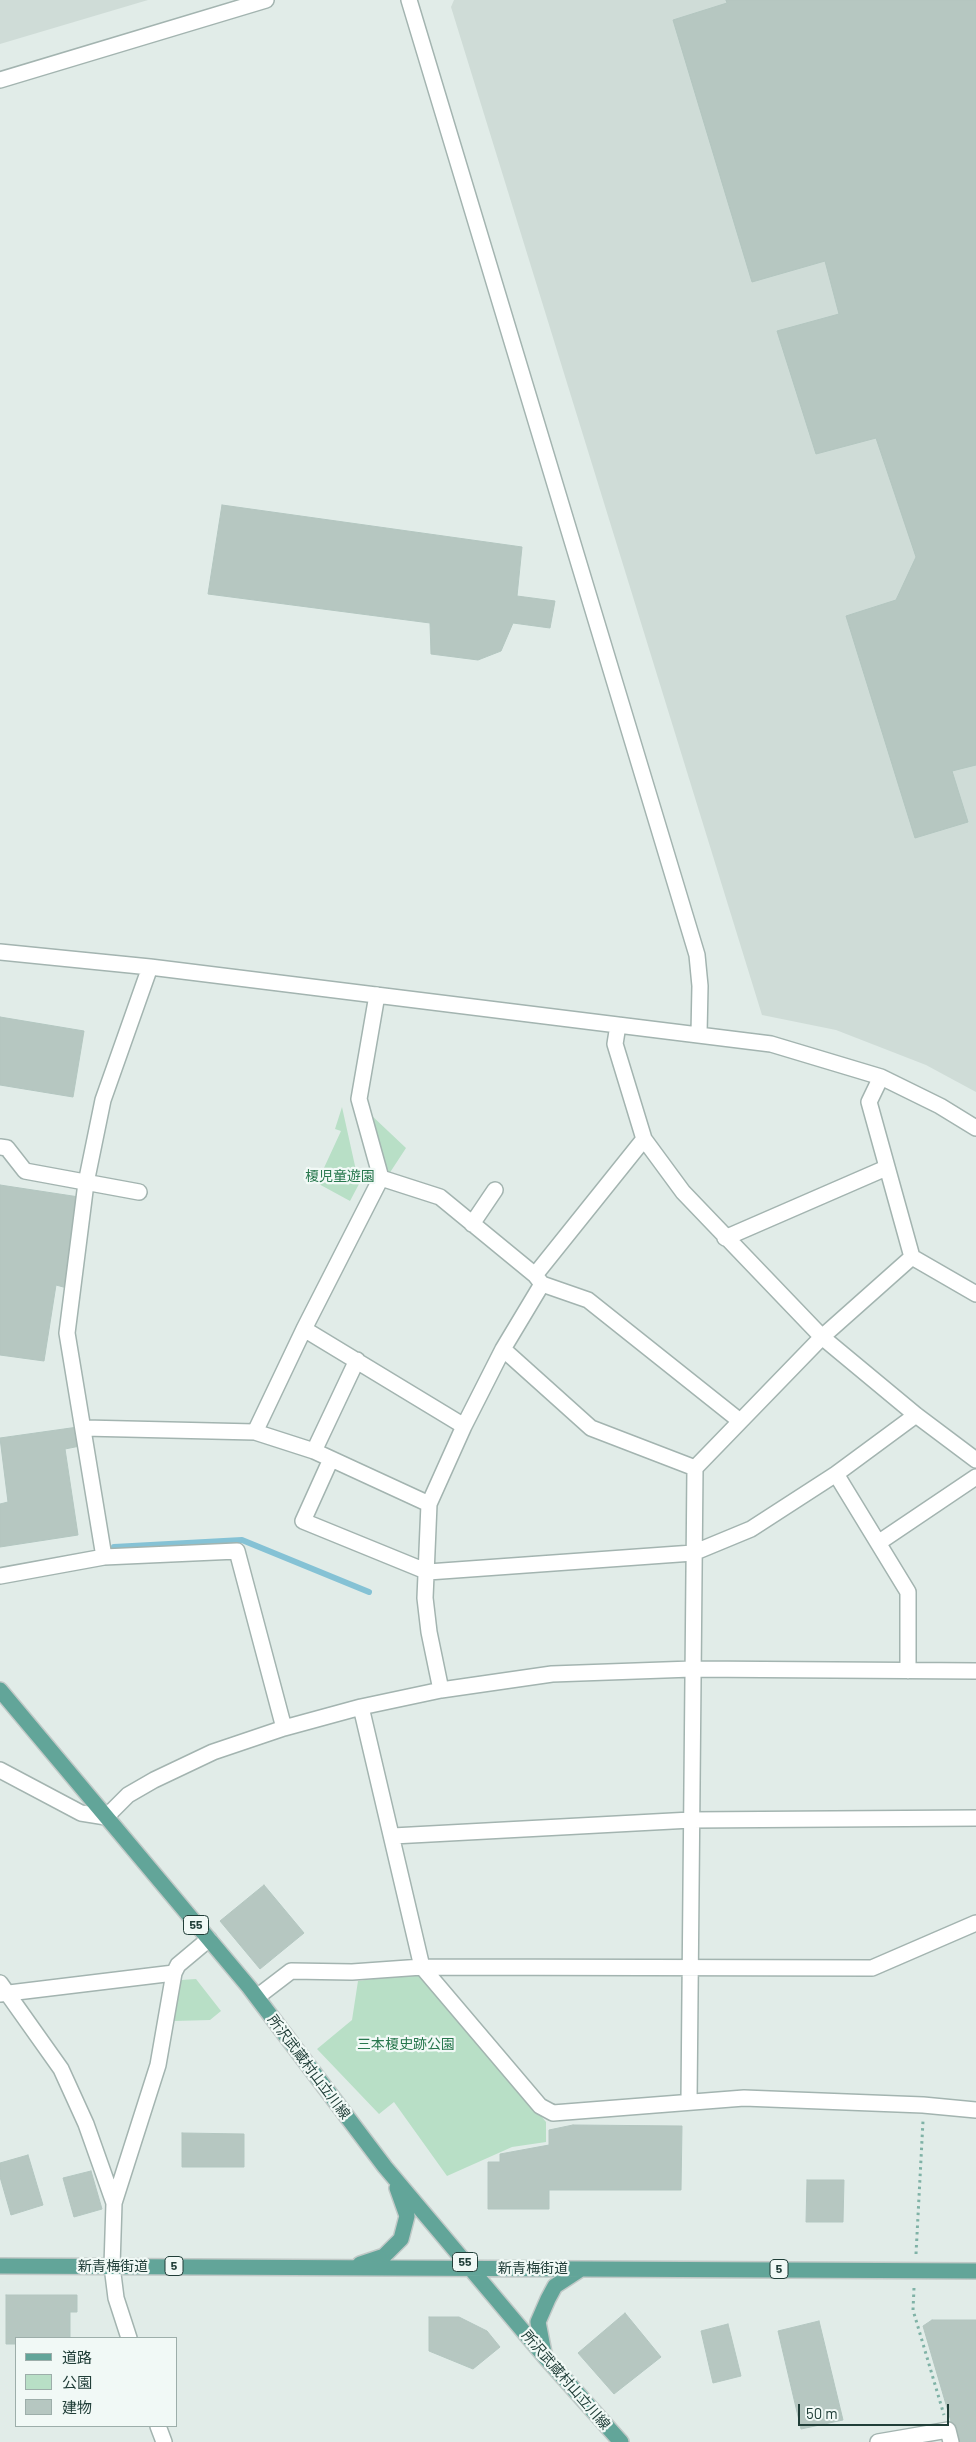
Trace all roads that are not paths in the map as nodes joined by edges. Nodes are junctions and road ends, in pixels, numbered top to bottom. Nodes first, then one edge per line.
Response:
1 (266, 0) edge
2 (409, 0) edge
3 (0, 80) edge
4 (0, 952) edge
5 (150, 967) junction
6 (377, 995) junction
7 (618, 1025) junction
8 (699, 1034) junction
9 (881, 1077) junction
10 (976, 1128) edge
11 (644, 1139) junction
12 (0, 1147) edge
13 (886, 1168) junction
14 (381, 1178) junction
15 (86, 1184) junction
16 (495, 1190) dead end
17 (139, 1192) dead end
18 (472, 1224) junction
19 (725, 1238) junction
20 (912, 1257) junction
21 (539, 1279) junction
22 (976, 1294) edge
23 (304, 1329) junction
24 (822, 1337) junction
25 (503, 1349) junction
26 (357, 1360) junction
27 (916, 1415) junction
28 (740, 1421) junction
29 (464, 1426) junction
30 (84, 1428) junction
31 (255, 1432) junction
32 (314, 1452) junction
33 (331, 1459) junction
34 (976, 1460) edge
35 (695, 1468) junction
36 (836, 1474) junction
37 (976, 1478) edge
38 (429, 1504) junction
39 (878, 1543) junction
40 (693, 1553) junction
41 (104, 1557) junction
42 (428, 1572) junction
43 (0, 1576) edge
44 (692, 1669) junction
45 (908, 1671) junction
46 (976, 1671) edge
47 (0, 1690) edge
48 (442, 1690) junction
49 (361, 1707) junction
50 (284, 1728) junction
51 (0, 1770) edge
52 (106, 1817) junction
53 (976, 1818) edge
54 (691, 1820) junction
55 (393, 1836) junction
56 (976, 1923) edge
57 (209, 1939) junction
58 (689, 1966) junction
59 (422, 1967) junction
60 (174, 1973) junction
61 (2, 1989) edge
62 (257, 1997) junction
63 (689, 2101) junction
64 (976, 2110) edge
65 (385, 2167) junction
66 (114, 2204) junction
67 (0, 2266) edge
68 (112, 2266) junction
69 (349, 2268) junction
70 (470, 2268) junction
71 (582, 2268) junction
72 (976, 2271) edge
73 (129, 2337) edge
74 (544, 2357) junction
75 (158, 2427) edge
76 (950, 2436) edge
77 (164, 2442) edge
78 (621, 2442) edge
79 (878, 2442) edge

1 - 3 street
2 - 8 street
4 - 5 street
5 - 6 street
5 - 15 street
6 - 7 street
6 - 14 street
7 - 8 street
7 - 11 street
8 - 9 street
9 - 10 street
9 - 13 street
11 - 19 street
11 - 21 street
12 - 15 street
13 - 19 street
13 - 20 street
14 - 18 street
14 - 23 street
15 - 17 street
15 - 30 street
16 - 18 street
18 - 21 street
19 - 24 street
20 - 22 street
20 - 24 street
21 - 25 street
21 - 28 street
23 - 26 street
23 - 31 street
24 - 27 street
24 - 28 street
25 - 29 street
25 - 35 street
26 - 29 street
26 - 32 street
27 - 34 street
27 - 36 street
28 - 35 street
29 - 38 street
30 - 31 street
30 - 41 street
31 - 32 street
32 - 33 street
33 - 38 street
33 - 42 street
35 - 40 street
36 - 39 street
36 - 40 street
37 - 39 street
38 - 42 street
39 - 45 street
40 - 42 street
40 - 44 street
41 - 43 street
41 - 50 street
42 - 48 street
44 - 45 street
44 - 48 street
44 - 54 street
45 - 46 street
47 - 52 main road, 所沢武蔵村山立川線 / 55
48 - 49 street
49 - 50 street
49 - 55 street
50 - 52 street
51 - 52 street
52 - 57 main road, 所沢武蔵村山立川線 / 55
53 - 54 street
54 - 55 street
54 - 58 street
55 - 59 street
56 - 58 street
57 - 60 street
57 - 62 main road, 所沢武蔵村山立川線 / 55
58 - 59 street
58 - 63 street
59 - 62 street
59 - 63 street
60 - 61 street
60 - 66 street
61 - 66 street
62 - 65 main road, 所沢武蔵村山立川線 / 55
63 - 64 street
65 - 69 main road
65 - 70 main road, 所沢武蔵村山立川線 / 55
66 - 68 street
67 - 68 main road, 新青梅街道 / 5
68 - 69 main road, 新青梅街道 / 5
68 - 73 street
69 - 70 main road, 新青梅街道 / 5
70 - 71 main road, 新青梅街道 / 5
70 - 74 main road, 所沢武蔵村山立川線 / 55
71 - 72 main road, 新青梅街道 / 5
71 - 74 main road
74 - 78 main road, 所沢武蔵村山立川線 / 55
75 - 77 street
76 - 79 street

